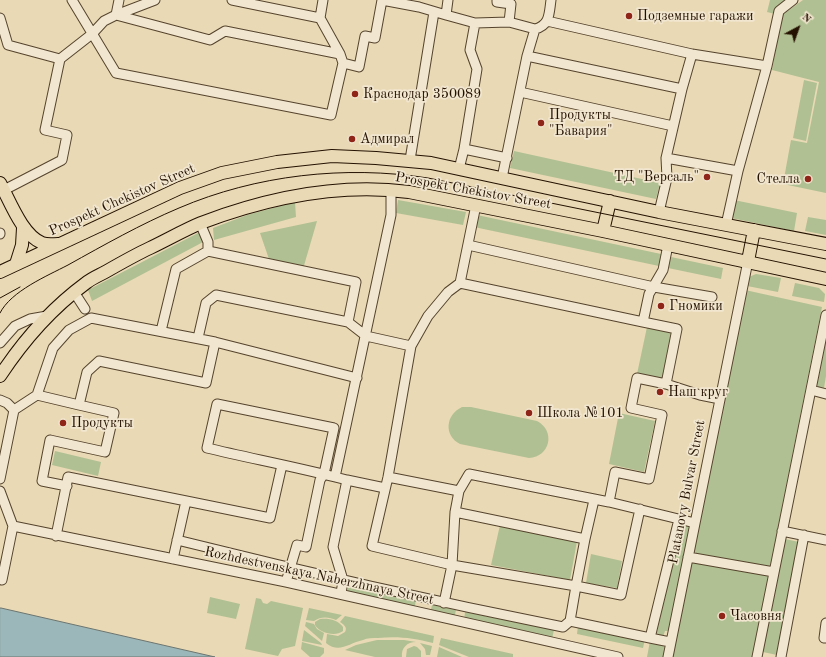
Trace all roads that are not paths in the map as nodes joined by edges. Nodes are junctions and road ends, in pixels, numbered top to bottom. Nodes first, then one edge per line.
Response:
1 (119, 0) edge
2 (155, 0) edge
3 (232, 0) edge
4 (324, 0) edge
5 (448, 0) edge
6 (497, 0) edge
7 (551, 0) edge
8 (793, 0) edge
9 (76, 3) edge
10 (434, 12) junction
11 (116, 15) junction
12 (446, 15) junction
13 (0, 18) edge
14 (320, 18) junction
15 (509, 22) junction
16 (547, 22) junction
17 (475, 23) junction
18 (535, 29) junction
19 (92, 34) junction
20 (340, 54) junction
21 (692, 54) junction
22 (527, 56) junction
23 (60, 59) junction
24 (343, 63) junction
25 (767, 66) junction
26 (682, 89) junction
27 (520, 92) junction
28 (673, 126) junction
29 (464, 149) junction
30 (507, 158) junction
31 (666, 158) junction
32 (410, 160) junction
33 (459, 169) junction
34 (738, 171) junction
35 (502, 178) junction
36 (2, 187) edge
37 (391, 190) junction
38 (610, 201) junction
39 (476, 206) junction
40 (659, 212) junction
41 (200, 223) junction
42 (726, 225) junction
43 (23, 228) junction
44 (754, 230) junction
45 (603, 231) junction
46 (59, 244) junction
47 (826, 244) edge
48 (468, 245) junction
49 (668, 245) junction
50 (208, 251) junction
51 (748, 261) junction
52 (16, 264) junction
53 (1, 271) edge
54 (826, 279) edge
55 (460, 283) junction
56 (654, 287) junction
57 (74, 292) junction
58 (712, 297) dead end
59 (85, 309) dead end
60 (826, 314) edge
61 (47, 316) junction
62 (348, 322) junction
63 (643, 322) junction
64 (825, 327) edge
65 (161, 331) junction
66 (366, 336) junction
67 (198, 338) junction
68 (216, 342) junction
69 (0, 343) edge
70 (411, 346) junction
71 (0, 376) edge
72 (356, 378) junction
73 (666, 384) junction
74 (811, 390) junction
75 (826, 394) edge
76 (37, 395) junction
77 (720, 399) junction
78 (0, 400) edge
79 (79, 405) junction
80 (14, 410) junction
81 (282, 465) junction
82 (324, 474) junction
83 (335, 477) junction
84 (388, 477) junction
85 (0, 480) edge
86 (347, 480) junction
87 (67, 486) junction
88 (385, 488) junction
89 (0, 491) edge
90 (459, 491) junction
91 (594, 500) junction
92 (186, 501) junction
93 (609, 502) junction
94 (640, 509) junction
95 (455, 512) junction
96 (679, 519) junction
97 (695, 523) junction
98 (13, 526) junction
99 (782, 531) junction
100 (804, 535) junction
101 (56, 536) junction
102 (585, 539) junction
103 (177, 540) junction
104 (826, 540) edge
105 (688, 557) junction
106 (173, 559) junction
107 (452, 565) junction
108 (290, 568) junction
109 (774, 572) junction
110 (2, 580) dead end
111 (343, 580) junction
112 (286, 582) junction
113 (576, 586) junction
114 (341, 594) junction
115 (421, 597) junction
116 (444, 603) junction
117 (463, 607) junction
118 (419, 612) junction
119 (570, 621) junction
120 (462, 622) junction
121 (826, 623) edge
122 (563, 627) junction
123 (650, 638) junction
124 (826, 638) edge
125 (670, 642) junction
126 (559, 643) junction
127 (618, 657) edge
128 (668, 657) edge
129 (757, 657) edge
130 (782, 657) edge

1 - 11 street
2 - 11 street
3 - 14 street
4 - 14 street
5 - 12 street
6 - 15 street
7 - 16 street
8 - 25 street
9 - 19 street
10 - 12 street
10 - 24 street
10 - 32 street
11 - 19 street
11 - 20 street
12 - 17 street
13 - 23 street
14 - 20 street
15 - 17 street
15 - 18 street
16 - 18 street
16 - 21 street
17 - 29 street
18 - 22 street
19 - 23 street
19 - 24 street
20 - 24 street
21 - 25 street
21 - 26 street
22 - 26 street
22 - 27 street
23 - 36 street
25 - 34 street
26 - 28 street
27 - 28 street
27 - 30 street
28 - 31 street
29 - 30 street
29 - 33 street
30 - 35 street
31 - 34 street
31 - 40 street
32 - 33 main road, Prospekt Chekistov Street
32 - 46 main road, Prospekt Chekistov Street
33 - 35 main road, Prospekt Chekistov Street
34 - 42 street
35 - 38 main road, Prospekt Chekistov Street
36 - 43 main road
37 - 39 main road, Prospekt Chekistov Street
37 - 41 main road, Prospekt Chekistov Street
37 - 66 street
38 - 40 main road, Prospekt Chekistov Street
38 - 45 main road
39 - 45 main road, Prospekt Chekistov Street
39 - 48 street
40 - 42 main road, Prospekt Chekistov Street
41 - 50 street
41 - 57 main road, Prospekt Chekistov Street
42 - 44 main road, Prospekt Chekistov Street
43 - 46 main road
43 - 52 main road
44 - 47 main road, Prospekt Chekistov Street
44 - 51 main road
45 - 49 main road, Prospekt Chekistov Street
46 - 52 main road, Prospekt Chekistov Street
48 - 55 street
48 - 56 street
49 - 51 main road, Prospekt Chekistov Street
49 - 56 street
50 - 62 street
50 - 65 street
51 - 54 main road, Prospekt Chekistov Street
51 - 77 street, Platanovy Bulvar Street
52 - 53 main road, Prospekt Chekistov Street
55 - 63 street
55 - 70 street
56 - 58 street
56 - 63 street
57 - 59 street
57 - 61 main road, Prospekt Chekistov Street
60 - 64 street
61 - 69 street
61 - 71 main road, Prospekt Chekistov Street
62 - 66 street
62 - 67 street
63 - 73 street
64 - 74 street
65 - 67 street
65 - 76 street
66 - 70 street
66 - 72 street
67 - 68 street
68 - 72 street
68 - 79 street
70 - 84 street
72 - 83 street
73 - 77 street
73 - 93 street
74 - 75 street
74 - 99 street
76 - 79 street
76 - 80 street
77 - 97 street, Platanovy Bulvar Street
78 - 80 street
79 - 87 street
80 - 85 street
81 - 82 street
81 - 82 street
81 - 92 street
82 - 83 street
82 - 108 street
83 - 86 street
84 - 88 street
84 - 90 street
86 - 88 street
86 - 111 street
87 - 92 street
87 - 101 street
88 - 107 street
89 - 98 street
90 - 91 street
90 - 95 street
91 - 93 street
91 - 102 street
92 - 103 street
93 - 94 street
94 - 96 street
94 - 113 street
95 - 102 street
95 - 107 street
96 - 97 street
96 - 123 street
97 - 105 street, Platanovy Bulvar Street
98 - 101 street, Rozhdestvenskaya Naberzhnaya Street
98 - 110 street
99 - 100 street
99 - 109 street
100 - 104 street
100 - 130 street
101 - 106 street, Rozhdestvenskaya Naberzhnaya Street
102 - 113 street
103 - 106 street
103 - 108 street
105 - 109 street
105 - 125 street, Platanovy Bulvar Street
106 - 112 street, Rozhdestvenskaya Naberzhnaya Street
107 - 113 street
107 - 116 street
108 - 111 street
108 - 112 street
109 - 129 street
111 - 114 street
111 - 115 street
112 - 114 street, Rozhdestvenskaya Naberzhnaya Street
113 - 119 street
114 - 118 street, Rozhdestvenskaya Naberzhnaya Street
115 - 116 street
115 - 118 street
116 - 117 street
117 - 120 street
117 - 122 street
118 - 120 street, Rozhdestvenskaya Naberzhnaya Street
119 - 122 street
119 - 123 street
120 - 126 street, Rozhdestvenskaya Naberzhnaya Street
121 - 124 street
122 - 126 street
123 - 125 street
125 - 128 street, Platanovy Bulvar Street
126 - 127 street, Rozhdestvenskaya Naberzhnaya Street

